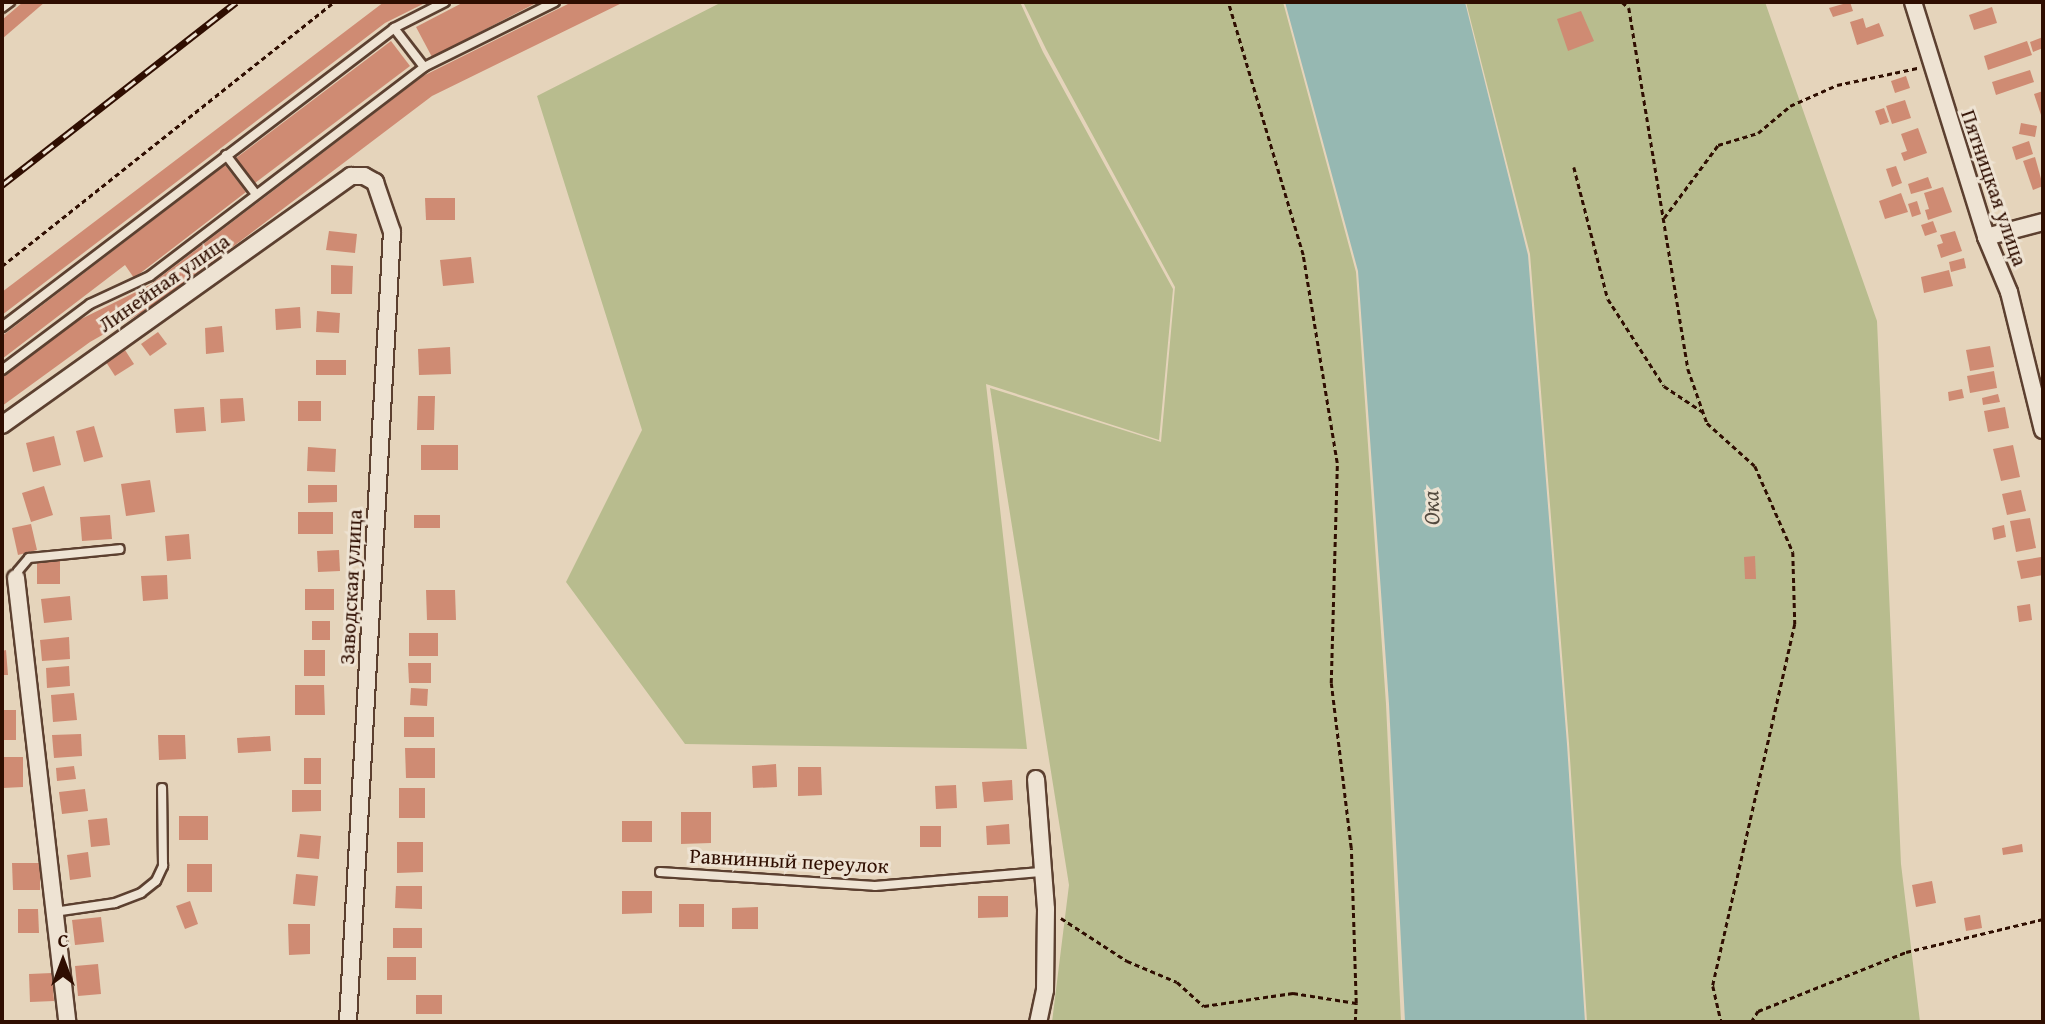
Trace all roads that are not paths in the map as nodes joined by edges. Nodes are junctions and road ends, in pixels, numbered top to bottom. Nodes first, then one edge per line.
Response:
1 (10, 2) edge
2 (445, 2) edge
3 (555, 2) edge
4 (1913, 2) edge
5 (2, 8) edge
6 (394, 28) junction
7 (424, 67) junction
8 (226, 155) junction
9 (351, 176) joint
10 (255, 193) junction
11 (2043, 222) edge
12 (1986, 237) junction
13 (2, 327) edge
14 (2, 370) edge
15 (2, 425) edge
16 (2043, 430) edge
17 (120, 550) dead end
18 (16, 578) joint
19 (1036, 779) dead end
20 (162, 788) dead end
21 (660, 872) dead end
22 (1043, 872) junction
23 (54, 912) junction
24 (66, 1022) edge
25 (348, 1022) edge
26 (1038, 1022) edge

1 - 5 lane
2 - 6 lane
3 - 7 lane
4 - 12 street, Пятницкая улица
6 - 7 lane
6 - 8 lane
7 - 10 lane
8 - 10 lane
8 - 13 lane
9 - 15 street, Линейная улица
9 - 25 street, Заводская улица
10 - 14 lane
11 - 12 street
12 - 16 street, Пятницкая улица
17 - 18 lane
18 - 23 street
19 - 22 street
20 - 23 lane
21 - 22 lane, Равнинный переулок
22 - 26 street
23 - 24 street

